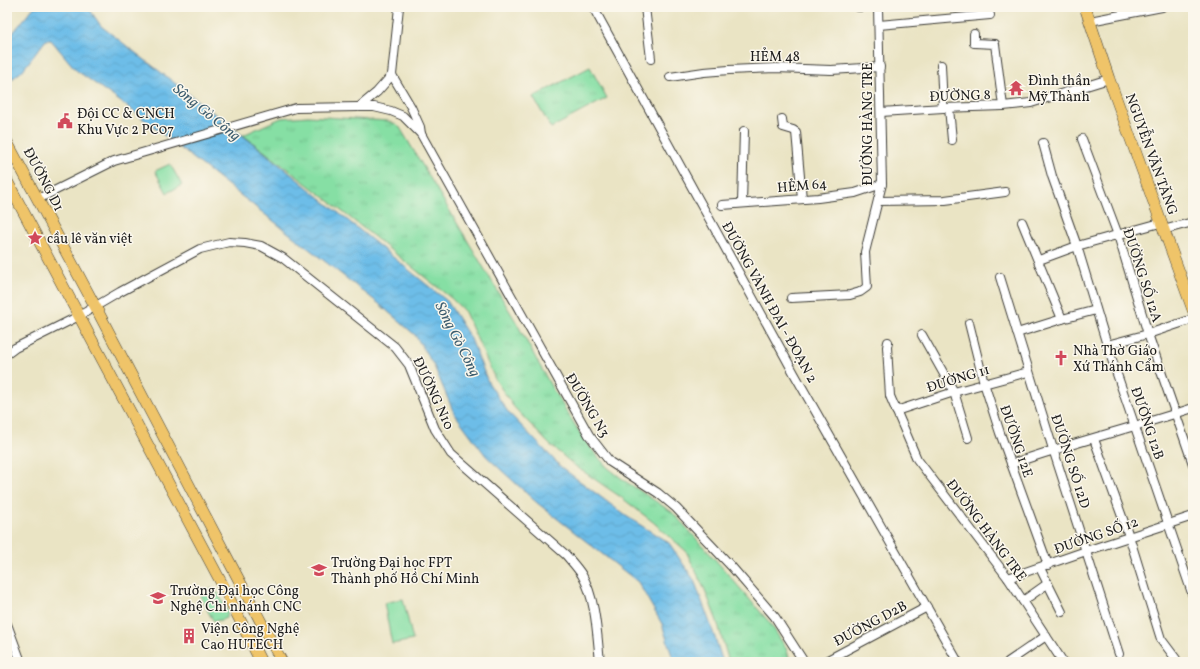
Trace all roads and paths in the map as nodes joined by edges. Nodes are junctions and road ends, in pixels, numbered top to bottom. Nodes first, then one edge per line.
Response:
1 (399, 7) edge
2 (593, 7) edge
3 (645, 7) edge
4 (858, 7) edge
5 (878, 7) edge
6 (1085, 7) edge
7 (1162, 7) edge
8 (990, 15) dead end
9 (1090, 21) junction
10 (879, 25) junction
11 (974, 34) dead end
12 (651, 59) dead end
13 (941, 65) dead end
14 (880, 67) junction
15 (392, 75) junction
16 (670, 77) dead end
17 (1109, 79) junction
18 (1003, 106) junction
19 (359, 107) junction
20 (946, 108) junction
21 (880, 112) junction
22 (782, 119) dead end
23 (744, 131) dead end
24 (421, 134) junction
25 (1082, 139) dead end
26 (952, 140) dead end
27 (7, 142) edge
28 (1043, 143) dead end
29 (7, 181) edge
30 (882, 184) junction
31 (7, 192) edge
32 (1005, 192) dead end
33 (802, 199) junction
34 (38, 200) junction
35 (878, 201) junction
36 (742, 203) junction
37 (722, 205) dead end
38 (1022, 222) dead end
39 (1193, 222) edge
40 (1162, 226) junction
41 (1118, 235) junction
42 (1077, 246) junction
43 (1039, 260) junction
44 (1000, 276) dead end
45 (63, 286) junction
46 (1190, 292) edge
47 (791, 298) dead end
48 (95, 306) junction
49 (1096, 310) junction
50 (1193, 310) edge
51 (78, 316) junction
52 (1062, 319) junction
53 (1193, 319) edge
54 (968, 323) dead end
55 (1017, 334) junction
56 (1148, 334) junction
57 (922, 335) dead end
58 (888, 342) dead end
59 (1107, 345) junction
60 (7, 354) edge
61 (1028, 372) junction
62 (984, 383) junction
63 (954, 392) junction
64 (1193, 408) edge
65 (896, 411) junction
66 (1176, 414) junction
67 (1136, 426) junction
68 (968, 438) dead end
69 (1094, 438) junction
70 (1053, 449) junction
71 (1011, 464) junction
72 (1193, 464) edge
73 (1193, 516) edge
74 (1168, 525) junction
75 (211, 529) junction
76 (1129, 536) junction
77 (196, 537) junction
78 (1086, 551) junction
79 (228, 561) junction
80 (1048, 565) junction
81 (1040, 568) junction
82 (1008, 578) junction
83 (1048, 584) junction
84 (1193, 596) edge
85 (1023, 601) junction
86 (927, 607) junction
87 (1062, 612) dead end
88 (7, 624) edge
89 (1046, 636) junction
90 (1119, 654) dead end
91 (259, 658) edge
92 (1176, 659) dead end
93 (21, 662) edge
94 (282, 662) edge
95 (287, 662) edge
96 (600, 662) edge
97 (804, 662) edge
98 (824, 662) edge
99 (958, 662) edge
100 (1008, 662) edge
101 (1063, 662) edge

1 - 15 street
2 - 86 street, ĐƯỜNG VÀNH ĐAI - ĐOẠN 2
3 - 12 street
4 - 5 street
5 - 10 street, ĐƯỜNG HÀNG TRE
6 - 9 main road, NGUYỄN VĂN TĂNG
7 - 9 street
8 - 10 street
9 - 17 main road, NGUYỄN VĂN TĂNG
10 - 14 street, ĐƯỜNG HÀNG TRE
11 - 18 street
13 - 20 street
14 - 16 street, HẺM 48
14 - 21 street, ĐƯỜNG HÀNG TRE
15 - 19 street
15 - 24 street, ĐƯỜNG N3
17 - 18 street, ĐƯỜNG 8
17 - 40 main road, NGUYỄN VĂN TĂNG
18 - 20 street, ĐƯỜNG 8
19 - 24 street, ĐƯỜNG N3
19 - 34 street, ĐƯỜNG N3
20 - 21 street, ĐƯỜNG 8
20 - 26 street
21 - 30 street, ĐƯỜNG HÀNG TRE
22 - 33 street
23 - 36 street
24 - 97 street, ĐƯỜNG N3
25 - 41 street, ĐƯỜNG SỐ 12A
27 - 34 main road, ĐƯỜNG D1
28 - 42 street, ĐƯỜNG 12B
29 - 45 main road
30 - 33 street, HẺM 64
30 - 35 street, ĐƯỜNG HÀNG TRE
31 - 45 main road
32 - 35 street
33 - 36 street, HẺM 64
34 - 48 main road, ĐƯỜNG D1
35 - 47 street, ĐƯỜNG HÀNG TRE
36 - 37 street, HẺM 64
38 - 43 street
39 - 40 street
40 - 41 street
40 - 46 main road, NGUYỄN VĂN TĂNG
41 - 42 street
41 - 56 street, ĐƯỜNG SỐ 12A
42 - 43 street
42 - 49 street, ĐƯỜNG 12B
43 - 52 street
44 - 55 street, ĐƯỜNG SỐ 12D
45 - 51 main road
46 - 50 main road, NGUYỄN VĂN TĂNG
48 - 51 street, ĐƯỜNG N10
48 - 75 main road, ĐƯỜNG D1
48 - 96 street, ĐƯỜNG N10
49 - 52 street
49 - 59 street, ĐƯỜNG 12B
51 - 60 street, ĐƯỜNG N10
51 - 77 main road
52 - 55 street
53 - 56 street
54 - 62 street, ĐƯỜNG 12E
55 - 61 street, ĐƯỜNG SỐ 12D
56 - 59 street
56 - 66 street, ĐƯỜNG SỐ 12A
57 - 63 street
58 - 65 street, ĐƯỜNG HÀNG TRE
59 - 67 street, ĐƯỜNG 12B
61 - 62 street, ĐƯỜNG 11
61 - 70 street, ĐƯỜNG SỐ 12D
62 - 63 street, ĐƯỜNG 11
62 - 71 street, ĐƯỜNG 12E
63 - 65 street, ĐƯỜNG 11
63 - 68 street
64 - 66 street
65 - 82 street, ĐƯỜNG HÀNG TRE
66 - 67 street
66 - 72 street, ĐƯỜNG SỐ 12A
67 - 69 street
67 - 74 street, ĐƯỜNG 12B
69 - 70 street
69 - 76 street
70 - 71 street
70 - 78 street, ĐƯỜNG SỐ 12D
71 - 80 street, ĐƯỜNG 12E
73 - 74 street, ĐƯỜNG SỐ 12
74 - 76 street, ĐƯỜNG SỐ 12
74 - 84 street, ĐƯỜNG 12B
75 - 77 main road
75 - 79 main road, ĐƯỜNG D1
76 - 78 street, ĐƯỜNG SỐ 12
76 - 92 street
77 - 91 main road
78 - 80 street, ĐƯỜNG SỐ 12
78 - 90 street, ĐƯỜNG SỐ 12D
79 - 94 main road, ĐƯỜNG D1
79 - 95 main road, ĐƯỜNG D1
80 - 81 street, ĐƯỜNG SỐ 12
81 - 82 street, ĐƯỜNG SỐ 12
81 - 83 street
82 - 85 street, ĐƯỜNG HÀNG TRE
83 - 85 street
83 - 87 street
85 - 89 street, ĐƯỜNG HÀNG TRE
86 - 98 street, ĐƯỜNG D2B
86 - 99 street, ĐƯỜNG VÀNH ĐAI - ĐOẠN 2
88 - 93 street
89 - 100 street
89 - 101 street, ĐƯỜNG HÀNG TRE

